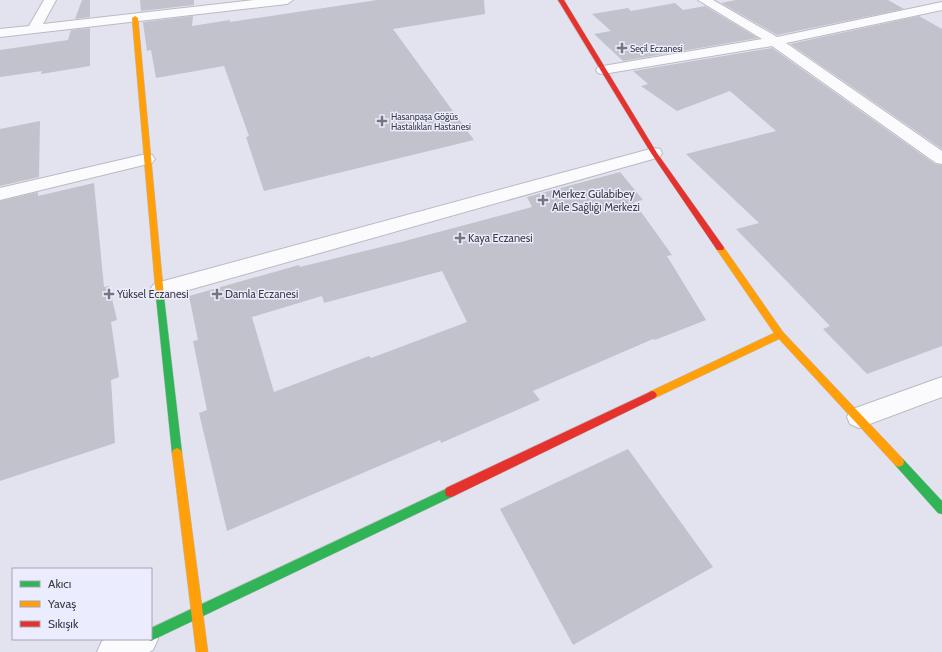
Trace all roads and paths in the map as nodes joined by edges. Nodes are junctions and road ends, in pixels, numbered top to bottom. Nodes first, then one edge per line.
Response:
1 (50, 0) edge
2 (287, 0) edge
3 (561, 0) edge
4 (704, 0) edge
5 (210, 5) edge
6 (940, 8) edge
7 (135, 18) junction
8 (34, 28) junction
9 (0, 33) edge
10 (775, 41) junction
11 (603, 70) junction
12 (654, 153) junction
13 (146, 159) junction
14 (942, 159) edge
15 (0, 194) edge
16 (160, 290) junction
17 (780, 334) junction
18 (942, 387) edge
19 (858, 417) junction
20 (942, 509) edge
21 (197, 614) junction
22 (152, 635) edge
23 (140, 640) edge
24 (113, 652) edge
25 (202, 652) edge

1 - 8 street
2 - 5 street
3 - 11 street
4 - 10 street
5 - 7 street
6 - 10 street
7 - 8 street
7 - 13 street
8 - 9 street
10 - 11 street
10 - 14 street
11 - 12 street
12 - 16 street
12 - 17 street
13 - 15 street
13 - 16 street
16 - 21 street
17 - 19 street
17 - 21 street
18 - 19 street
19 - 20 street
21 - 22 street
21 - 25 street
23 - 24 street

